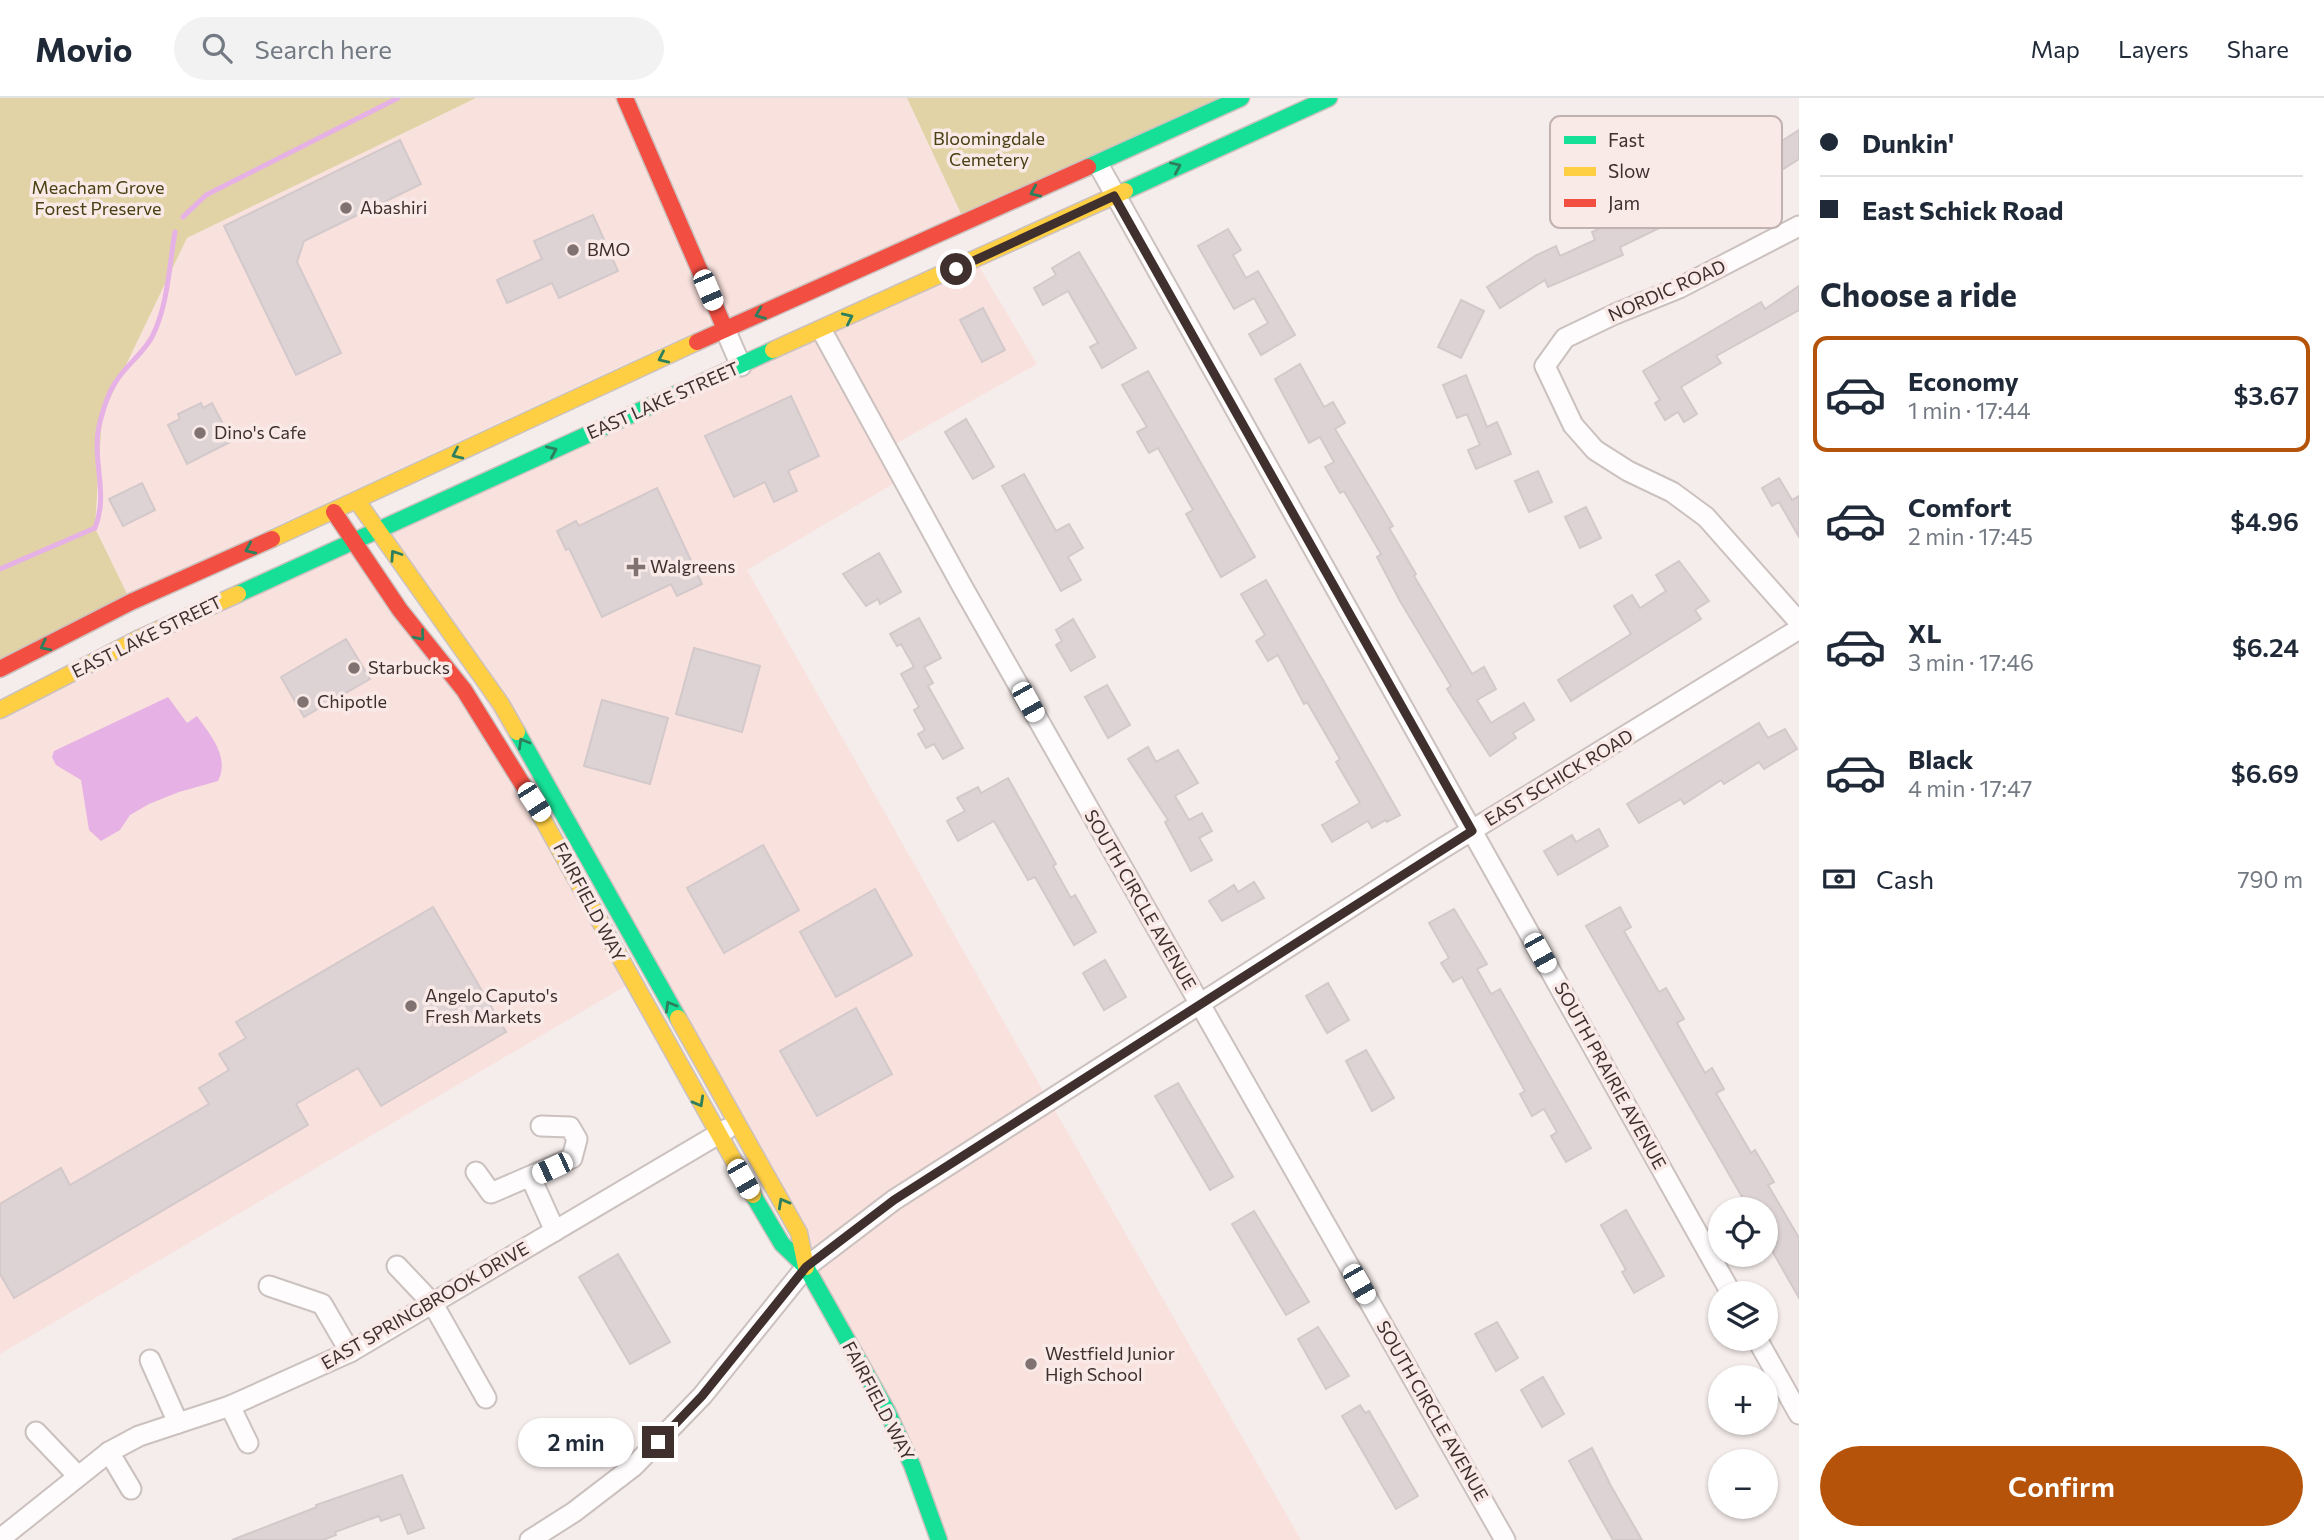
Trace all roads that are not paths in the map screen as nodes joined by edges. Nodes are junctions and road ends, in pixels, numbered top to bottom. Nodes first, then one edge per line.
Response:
1 (625, 98) edge
2 (1241, 98) edge
3 (1329, 98) edge
4 (1098, 164) junction
5 (1114, 196) junction
6 (1799, 226) edge
7 (725, 329) junction
8 (822, 331) junction
9 (741, 366) junction
10 (357, 501) junction
11 (334, 512) junction
12 (378, 529) junction
13 (352, 540) junction
14 (1799, 622) edge
15 (1799, 629) edge
16 (0, 669) edge
17 (0, 710) edge
18 (1472, 831) junction
19 (1199, 1004) junction
20 (739, 1123) junction
21 (541, 1126) dead end
22 (717, 1135) junction
23 (476, 1172) dead end
24 (531, 1178) junction
25 (555, 1231) junction
26 (397, 1266) dead end
27 (806, 1267) junction
28 (1724, 1281) edge
29 (269, 1286) dead end
30 (433, 1304) junction
31 (1764, 1351) edge
32 (350, 1352) junction
33 (150, 1360) dead end
34 (486, 1398) dead end
35 (230, 1406) junction
36 (1799, 1414) edge
37 (178, 1423) junction
38 (36, 1432) dead end
39 (248, 1443) dead end
40 (109, 1452) junction
41 (78, 1476) junction
42 (131, 1489) dead end
43 (0, 1539) edge
44 (530, 1540) edge
45 (939, 1540) edge
46 (1505, 1540) edge

1 - 7 main road
2 - 4 main road, EAST LAKE STREET
5 -> 3 main road, EAST LAKE STREET
4 - 5 street, SOUTH PRAIRIE AVENUE
4 -> 7 main road, EAST LAKE STREET
8 -> 5 main road, EAST LAKE STREET
5 - 18 street, SOUTH PRAIRIE AVENUE
6 - 14 street, NORDIC ROAD
7 - 9 street
7 -> 10 main road, EAST LAKE STREET
8 - 9 main road, EAST LAKE STREET
8 - 19 street, SOUTH CIRCLE AVENUE
12 -> 9 main road, EAST LAKE STREET
10 - 11 main road, EAST LAKE STREET
10 - 12 main road, FAIRFIELD WAY
11 - 13 main road, FAIRFIELD WAY
11 -> 16 main road, EAST LAKE STREET
12 - 13 main road, EAST LAKE STREET
20 -> 12 main road, FAIRFIELD WAY
13 - 17 main road, EAST LAKE STREET
13 -> 22 main road, FAIRFIELD WAY
15 - 18 street, EAST SCHICK ROAD
18 - 19 street, EAST SCHICK ROAD
18 - 28 street, SOUTH PRAIRIE AVENUE
19 - 27 street, EAST SCHICK ROAD
19 - 46 street, SOUTH CIRCLE AVENUE
20 - 22 street, EAST SPRINGBROOK DRIVE
27 -> 20 main road, FAIRFIELD WAY
21 - 24 street
22 - 25 street, EAST SPRINGBROOK DRIVE
22 - 27 main road, FAIRFIELD WAY
23 - 24 street
24 - 25 street
25 - 30 street, EAST SPRINGBROOK DRIVE
26 - 30 street
27 - 44 street, EAST SCHICK ROAD
27 - 45 main road, FAIRFIELD WAY
29 - 32 street
30 - 32 street, EAST SPRINGBROOK DRIVE
30 - 34 street
31 - 36 street
32 - 35 street, EAST SPRINGBROOK DRIVE
33 - 37 street
35 - 37 street, EAST SPRINGBROOK DRIVE
35 - 39 street
37 - 40 street, EAST SPRINGBROOK DRIVE
38 - 41 street
40 - 41 street, EAST SPRINGBROOK DRIVE
40 - 42 street
41 - 43 street, EAST SPRINGBROOK DRIVE

